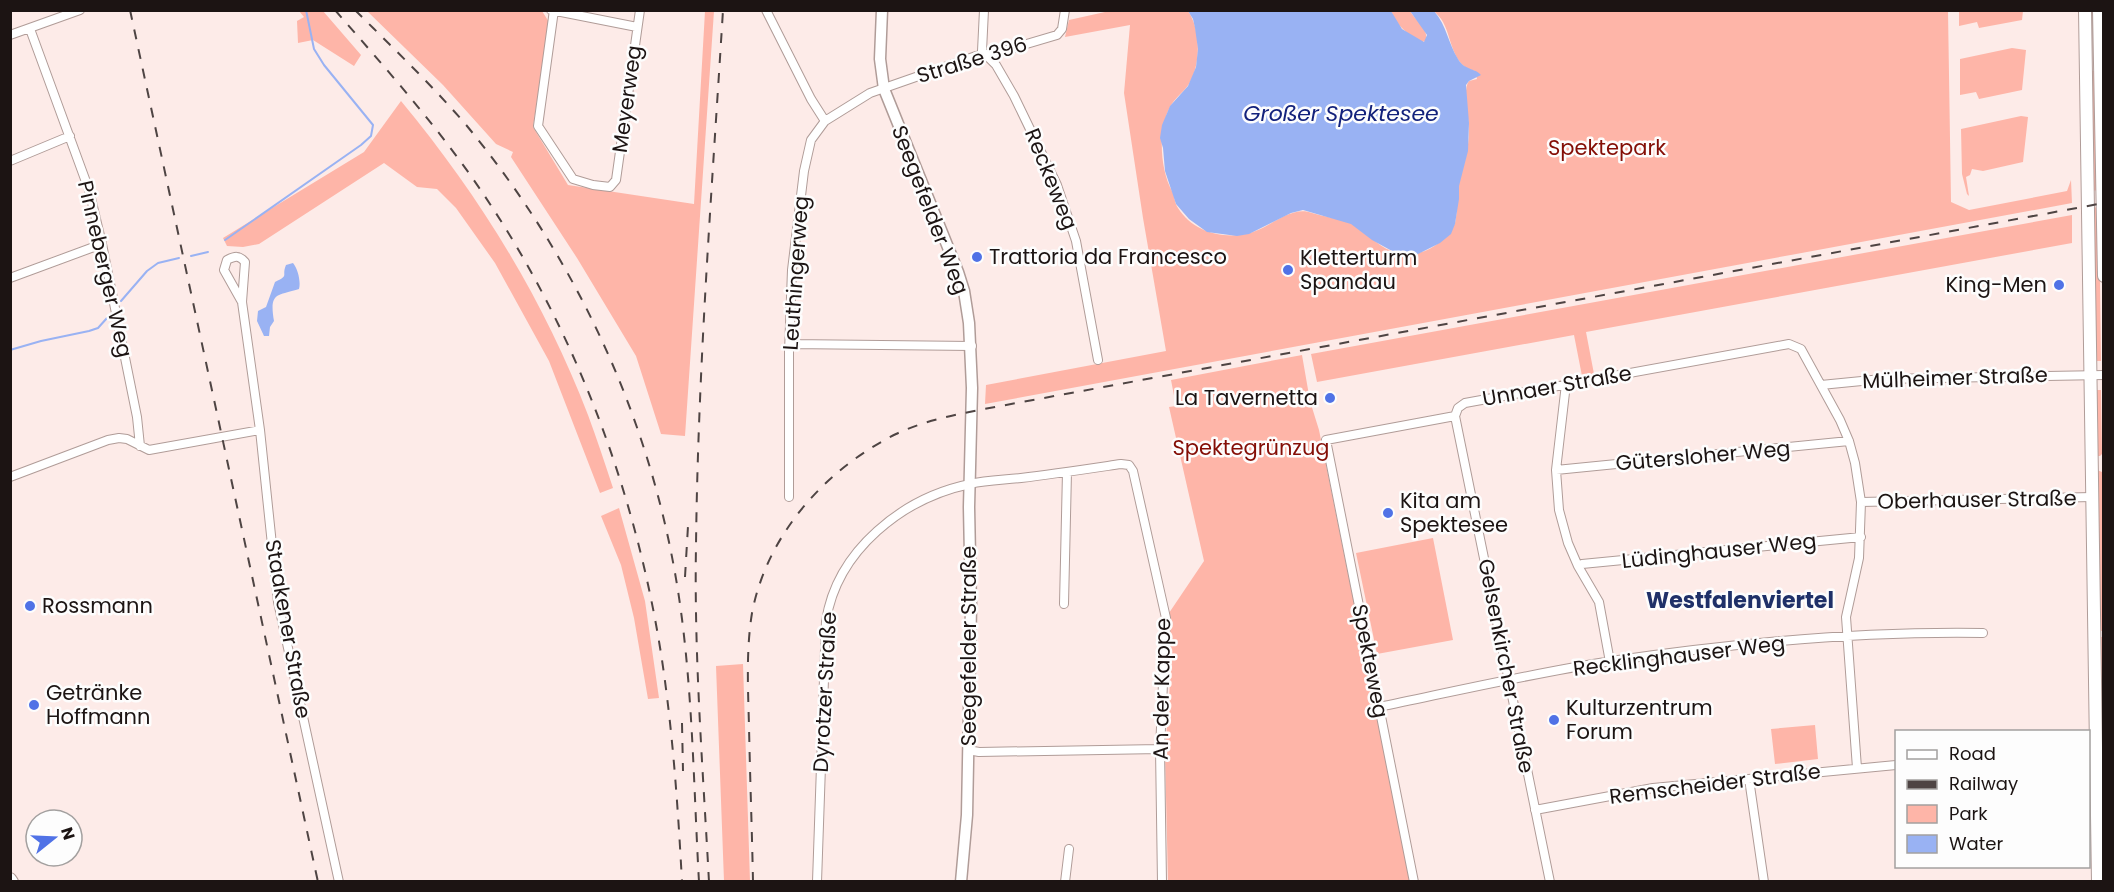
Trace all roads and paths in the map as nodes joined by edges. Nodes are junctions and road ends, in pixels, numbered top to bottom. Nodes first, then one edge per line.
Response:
1 (80, 10) edge
2 (640, 10) edge
3 (766, 10) edge
4 (882, 10) edge
5 (984, 10) edge
6 (1065, 10) edge
7 (2085, 10) edge
8 (2100, 10) edge
9 (553, 11) edge
10 (638, 27) junction
11 (30, 29) junction
12 (10, 35) edge
13 (984, 54) junction
14 (2086, 63) junction
15 (2102, 63) edge
16 (884, 89) junction
17 (825, 121) junction
18 (70, 136) junction
19 (10, 161) edge
20 (102, 244) junction
21 (2103, 276) edge
22 (10, 278) edge
23 (242, 302) junction
24 (790, 344) junction
25 (972, 346) junction
26 (1098, 360) dead end
27 (2097, 375) edge
28 (1566, 384) junction
29 (1821, 385) junction
30 (972, 411) joint
31 (1455, 416) junction
32 (260, 430) junction
33 (1326, 440) joint
34 (1849, 441) junction
35 (141, 446) junction
36 (1129, 465) joint
37 (1556, 470) junction
38 (1067, 472) junction
39 (10, 477) edge
40 (970, 484) junction
41 (789, 497) dead end
42 (2092, 497) junction
43 (1861, 502) junction
44 (1861, 537) junction
45 (1578, 566) junction
46 (1064, 604) dead end
47 (1983, 633) dead end
48 (1846, 637) junction
49 (1610, 662) junction
50 (1508, 681) junction
51 (1379, 707) junction
52 (1160, 749) junction
53 (968, 750) junction
54 (2096, 757) edge
55 (1895, 765) edge
56 (1857, 768) junction
57 (1749, 778) junction
58 (1535, 810) junction
59 (1069, 849) dead end
60 (339, 882) edge
61 (817, 882) edge
62 (961, 882) edge
63 (1065, 882) edge
64 (1162, 882) edge
65 (1414, 882) edge
66 (1550, 882) edge
67 (1764, 882) edge
68 (2098, 882) edge

1 - 11 street
2 - 10 street, Meyerweg
3 - 17 street
4 - 16 street, Seegefelder Weg
5 - 13 street
6 - 13 street, Straße 396
7 - 14 main road
8 - 15 main road
9 - 10 street
9 - 10 street, Meyerweg
11 - 12 street
11 - 18 street, Pinneberger Weg
13 - 16 street, Straße 396
13 - 26 street, Reckeweg
14 - 15 street
14 - 27 main road
15 - 21 main road
16 - 17 street, Leuthingerweg
16 - 25 street, Seegefelder Weg
17 - 24 street, Leuthingerweg
18 - 19 street
18 - 20 street, Pinneberger Weg
20 - 22 street
20 - 35 street, Pinneberger Weg
23 - 23 street, Staakener Straße
23 - 32 street, Staakener Straße
24 - 25 street
24 - 41 street, Leuthingerweg
25 - 30 street, Seegefelder Weg
27 - 29 street, Mülheimer Straße
27 - 42 main road
28 - 29 street, Unnaer Straße
28 - 31 street, Unnaer Straße
28 - 37 street
29 - 34 street
30 - 40 street, Seegefelder Straße
31 - 33 street, Unnaer Straße
31 - 50 street, Gelsenkircher Straße
32 - 35 street
32 - 60 street, Staakener Straße
33 - 51 street, Spekteweg
34 - 37 street, Gütersloher Weg
34 - 43 street
35 - 39 street
36 - 38 street, Dyrotzer Straße
36 - 52 street, An der Kappe
37 - 45 street
38 - 40 street, Dyrotzer Straße
38 - 46 street
40 - 53 street, Seegefelder Straße
40 - 61 street, Dyrotzer Straße
42 - 43 street, Oberhauser Straße
42 - 54 main road
43 - 44 street
44 - 45 street, Lüdinghauser Weg
44 - 48 street
45 - 49 street
47 - 48 street, Recklinghauser Weg
48 - 49 street, Recklinghauser Weg
48 - 56 street
49 - 50 street, Recklinghauser Weg
50 - 51 street, Recklinghauser Weg
50 - 58 street, Gelsenkircher Straße
51 - 65 street, Spekteweg
52 - 53 street
52 - 64 street, An der Kappe
53 - 62 street, Seegefelder Straße
54 - 68 main road
55 - 56 street, Remscheider Straße
56 - 57 street, Remscheider Straße
57 - 58 street, Remscheider Straße
57 - 67 street
58 - 66 street, Gelsenkircher Straße
59 - 63 street

